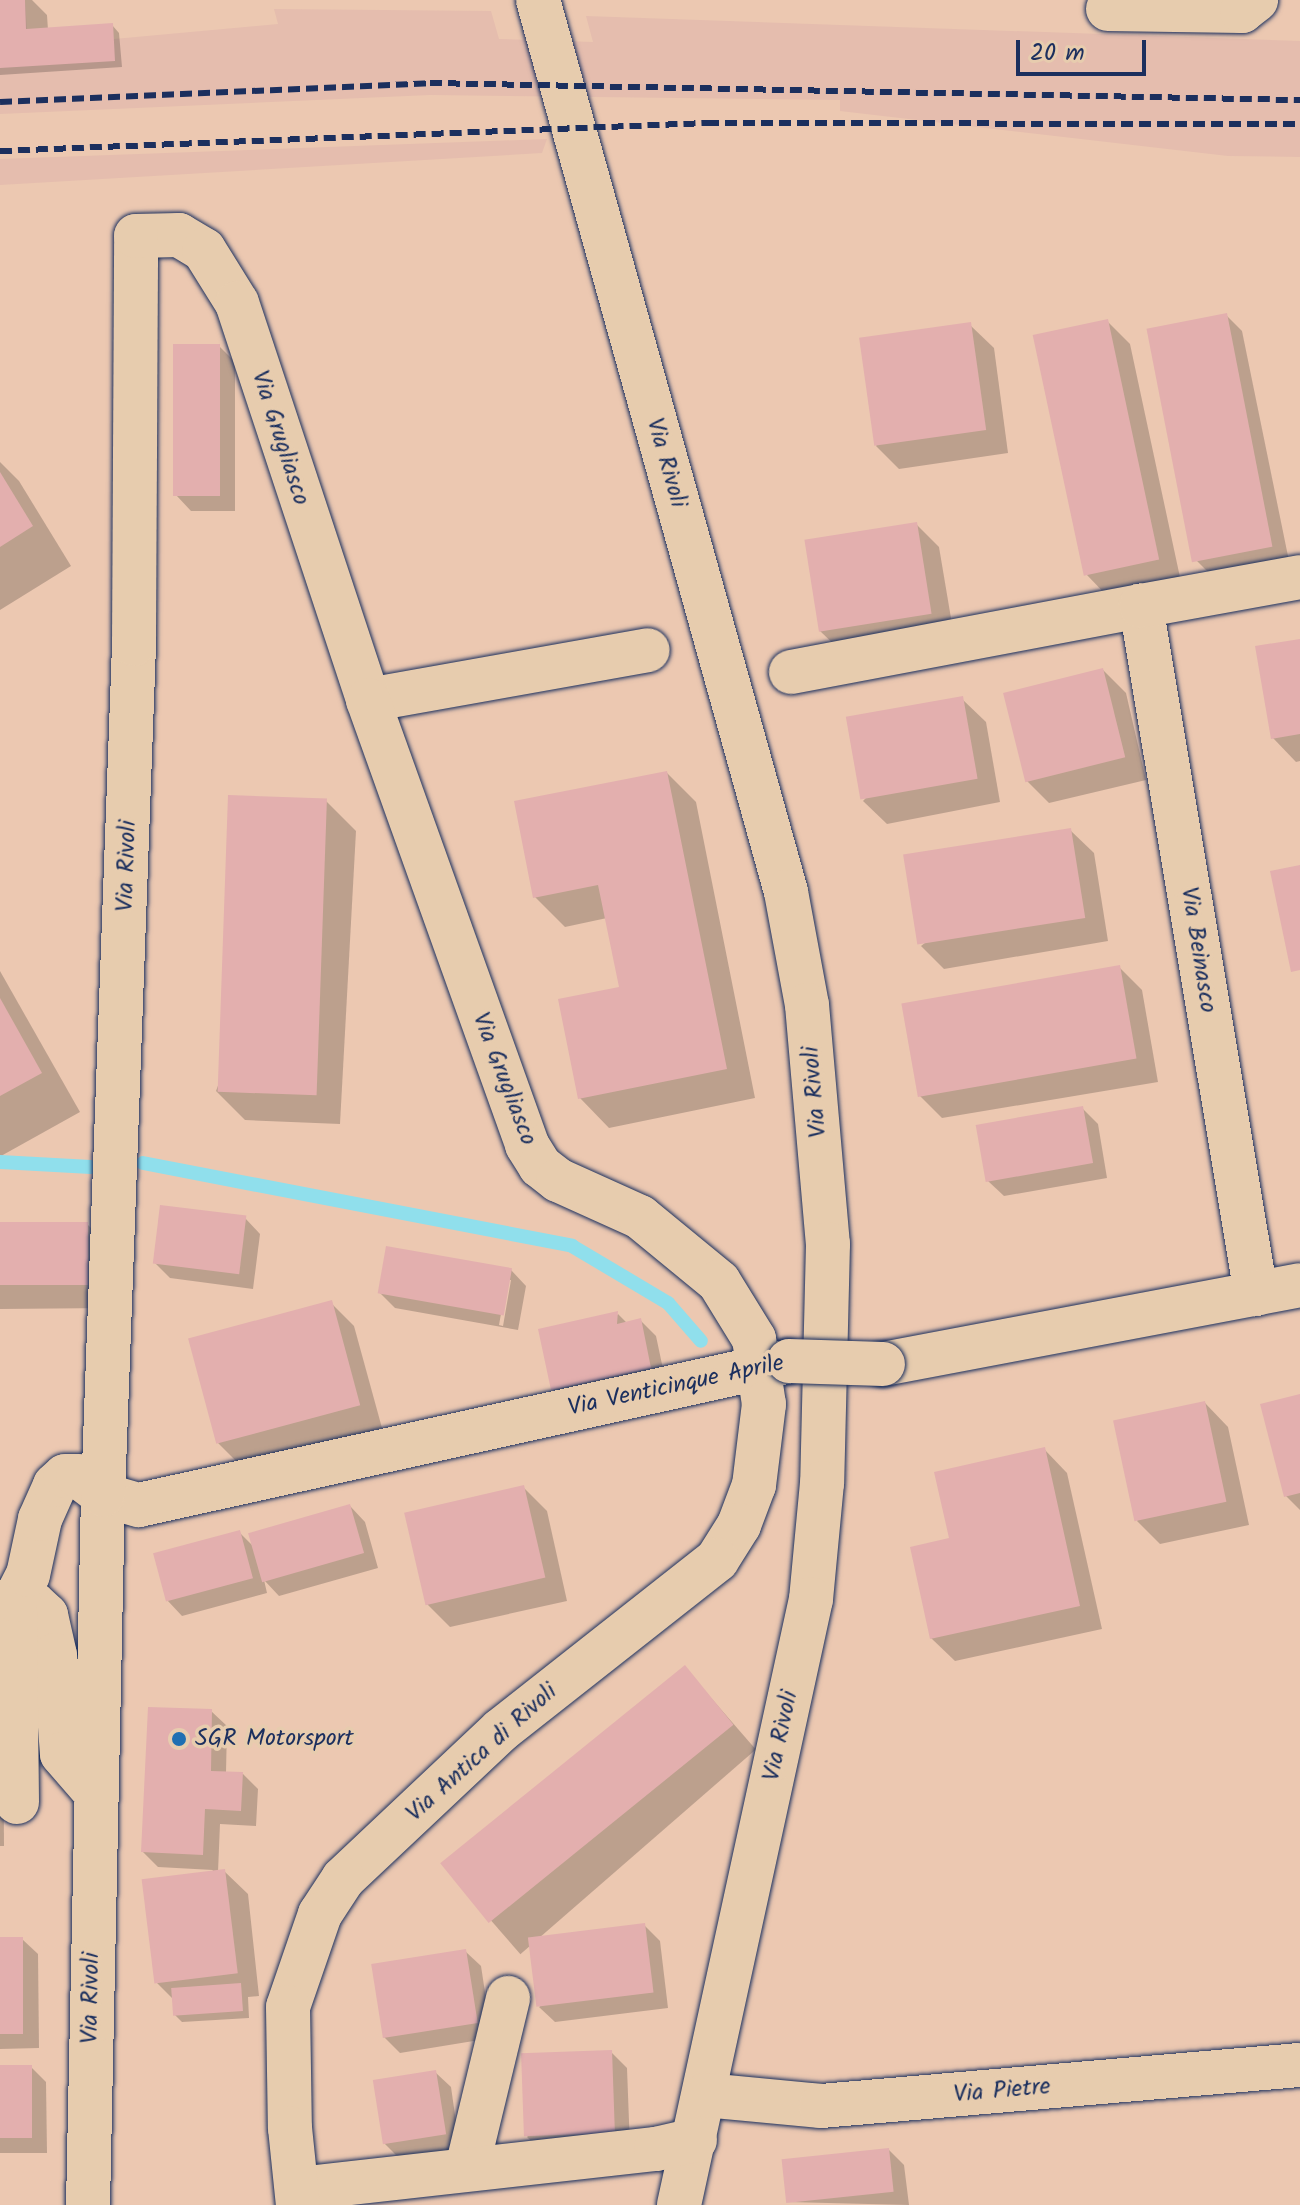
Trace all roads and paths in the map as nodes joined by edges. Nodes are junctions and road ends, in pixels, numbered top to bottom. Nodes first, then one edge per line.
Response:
1 (538, 0) edge
2 (1264, 1) edge
3 (1108, 9) dead end
4 (136, 236) joint
5 (1300, 577) edge
6 (1141, 606) junction
7 (648, 650) dead end
8 (791, 672) dead end
9 (368, 700) junction
10 (1300, 1285) edge
11 (1256, 1294) junction
12 (774, 1363) junction
13 (103, 1495) junction
14 (8, 1601) edge
15 (95, 1792) junction
16 (17, 1802) dead end
17 (508, 1998) dead end
18 (1300, 2065) edge
19 (705, 2095) junction
20 (695, 2140) junction
21 (467, 2168) junction
22 (298, 2197) edge
23 (88, 2205) edge
24 (679, 2205) edge

1 - 19 street, Via Rivoli
2 - 3 street
4 - 9 street, Via Grugliasco
4 - 13 street, Via Rivoli
5 - 6 street
6 - 8 street
6 - 11 street, Via Beinasco
7 - 9 street
9 - 12 street, Via Grugliasco
10 - 11 street, Via Venticinque Aprile
11 - 12 street, Via Venticinque Aprile, bridge
12 - 13 street, Via Venticinque Aprile
12 - 22 street, Via Antica di Rivoli
13 - 14 street
13 - 15 street, Via Rivoli
14 - 15 street
14 - 16 street
15 - 23 street, Via Rivoli
17 - 21 street
18 - 19 street, Via Pietre
19 - 20 street, Via Rivoli
20 - 21 street, Via Antica di Rivoli
20 - 24 street, Via Rivoli
21 - 22 street, Via Antica di Rivoli

